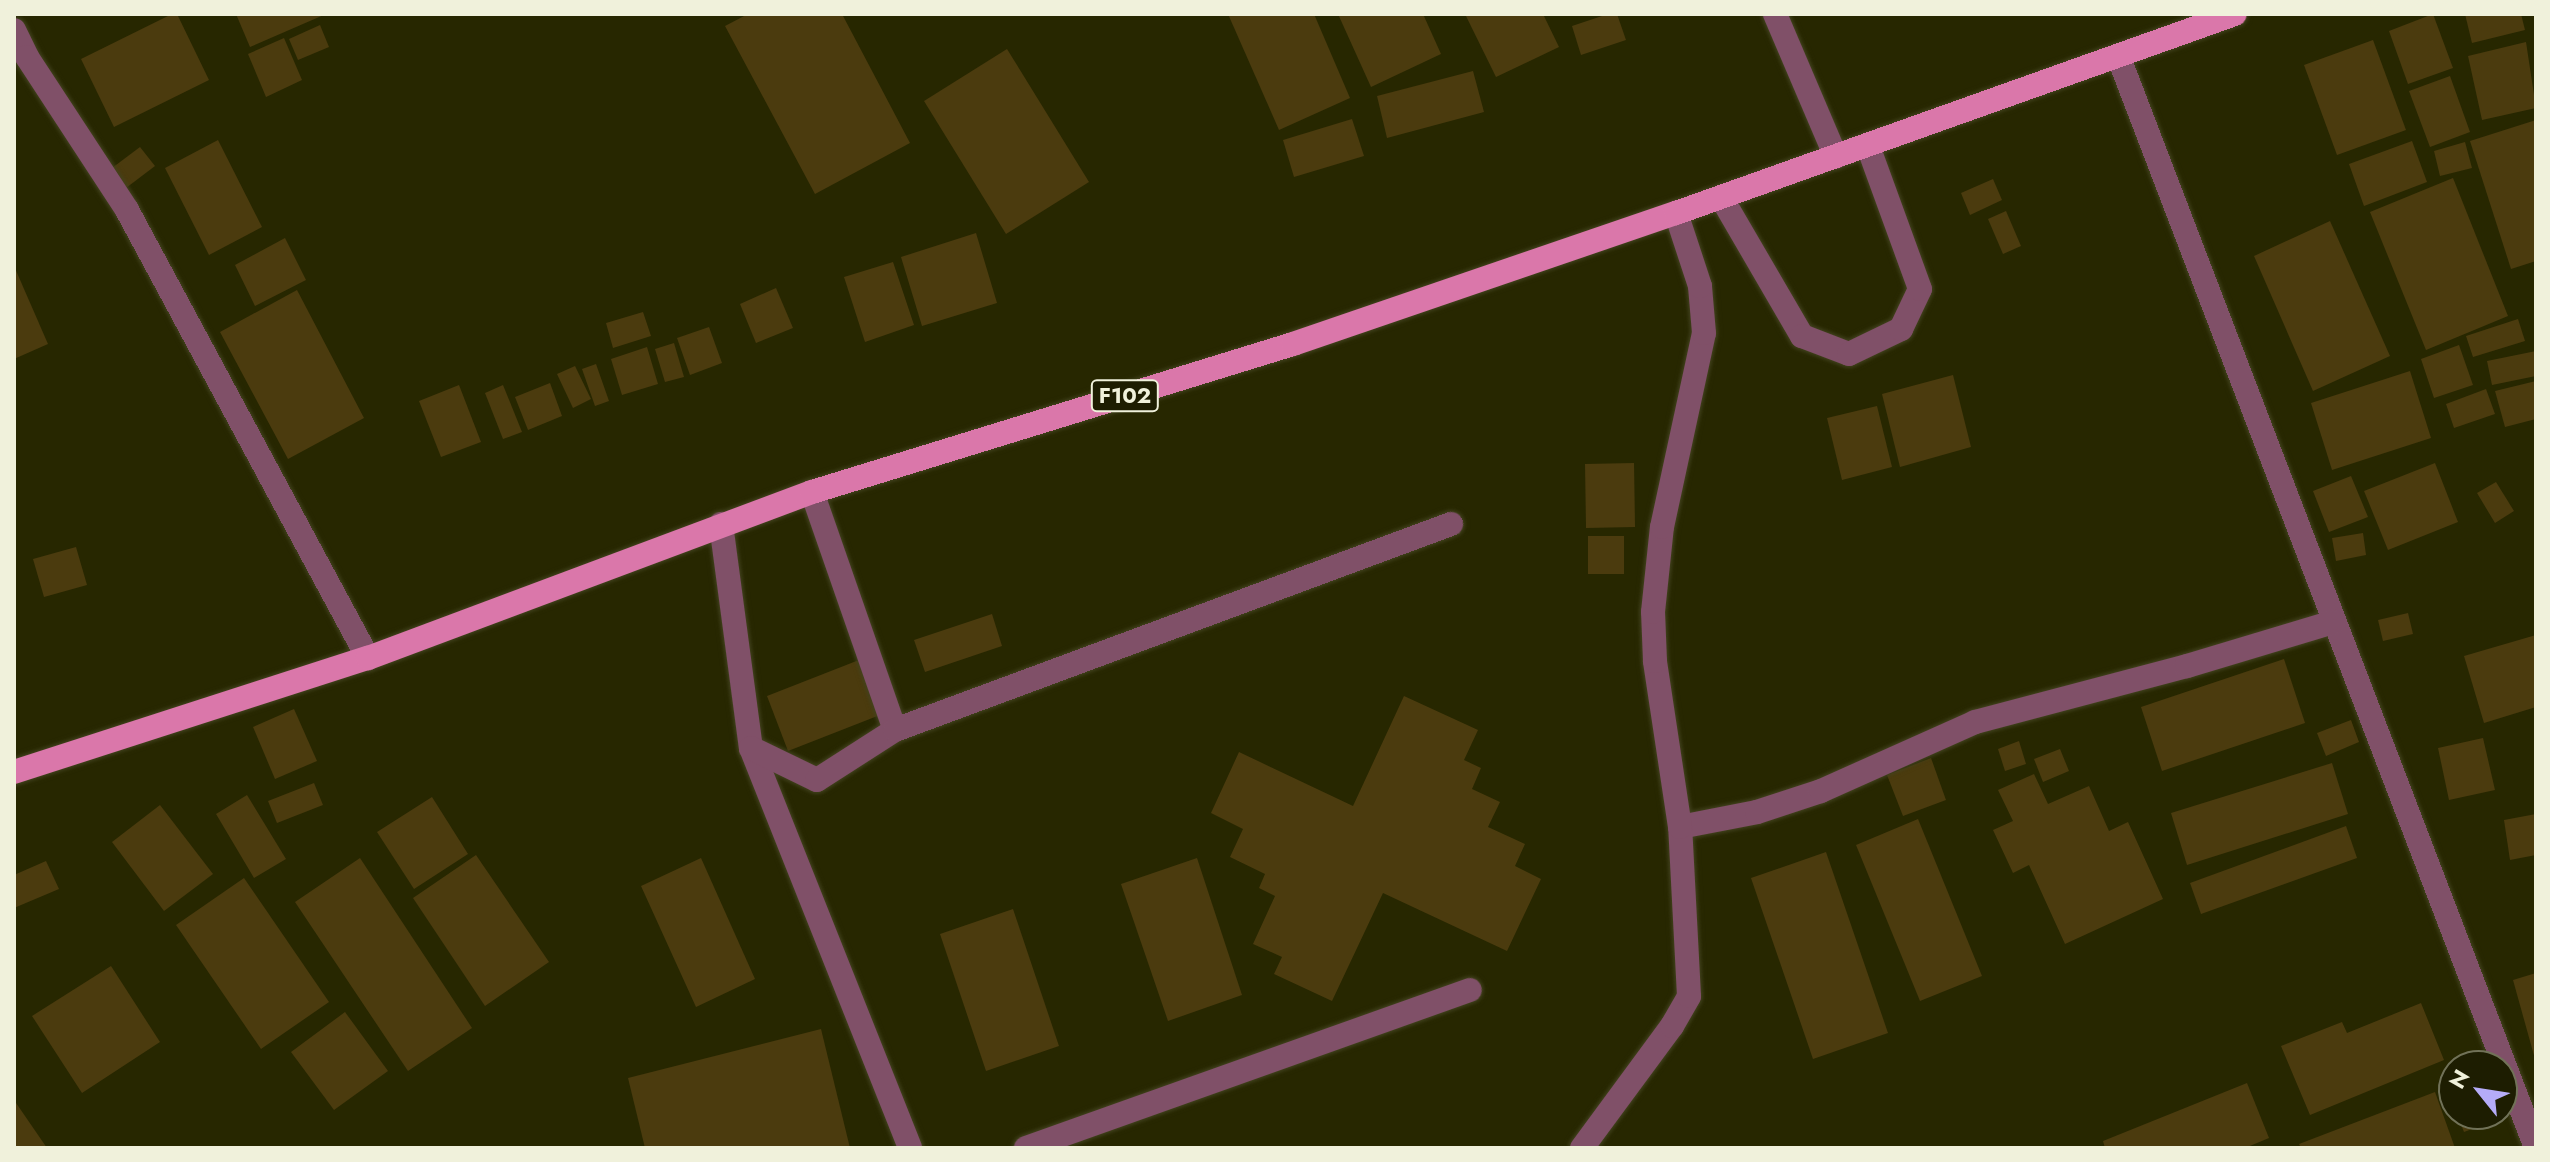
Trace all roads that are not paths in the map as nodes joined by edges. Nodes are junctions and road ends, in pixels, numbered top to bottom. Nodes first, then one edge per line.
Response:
1 (1775, 14) edge
2 (2235, 14) edge
3 (14, 30) edge
4 (2119, 58) junction
5 (1868, 146) junction
6 (1836, 157) junction
7 (1721, 197) junction
8 (1676, 213) junction
9 (812, 492) junction
10 (721, 524) junction
11 (1451, 524) dead end
12 (2334, 622) junction
13 (368, 658) junction
14 (895, 730) junction
15 (751, 748) junction
16 (14, 772) edge
17 (1680, 827) junction
18 (1470, 990) dead end
19 (910, 1148) edge
20 (1026, 1148) edge
21 (1582, 1148) edge
22 (2536, 1148) edge

1 - 6 street
2 - 4 main road, F102
3 - 13 street
4 - 5 main road, F102
4 - 12 street
5 - 6 main road, F102
5 - 7 street
6 - 7 main road, F102
7 - 8 main road, F102
8 - 9 main road, F102
8 - 17 street
9 - 10 main road, F102
9 - 14 street
10 - 13 main road, F102
10 - 15 street
11 - 14 street
12 - 17 street
12 - 22 street
13 - 16 main road, F102
14 - 15 street
15 - 19 street
17 - 21 street
18 - 20 street

